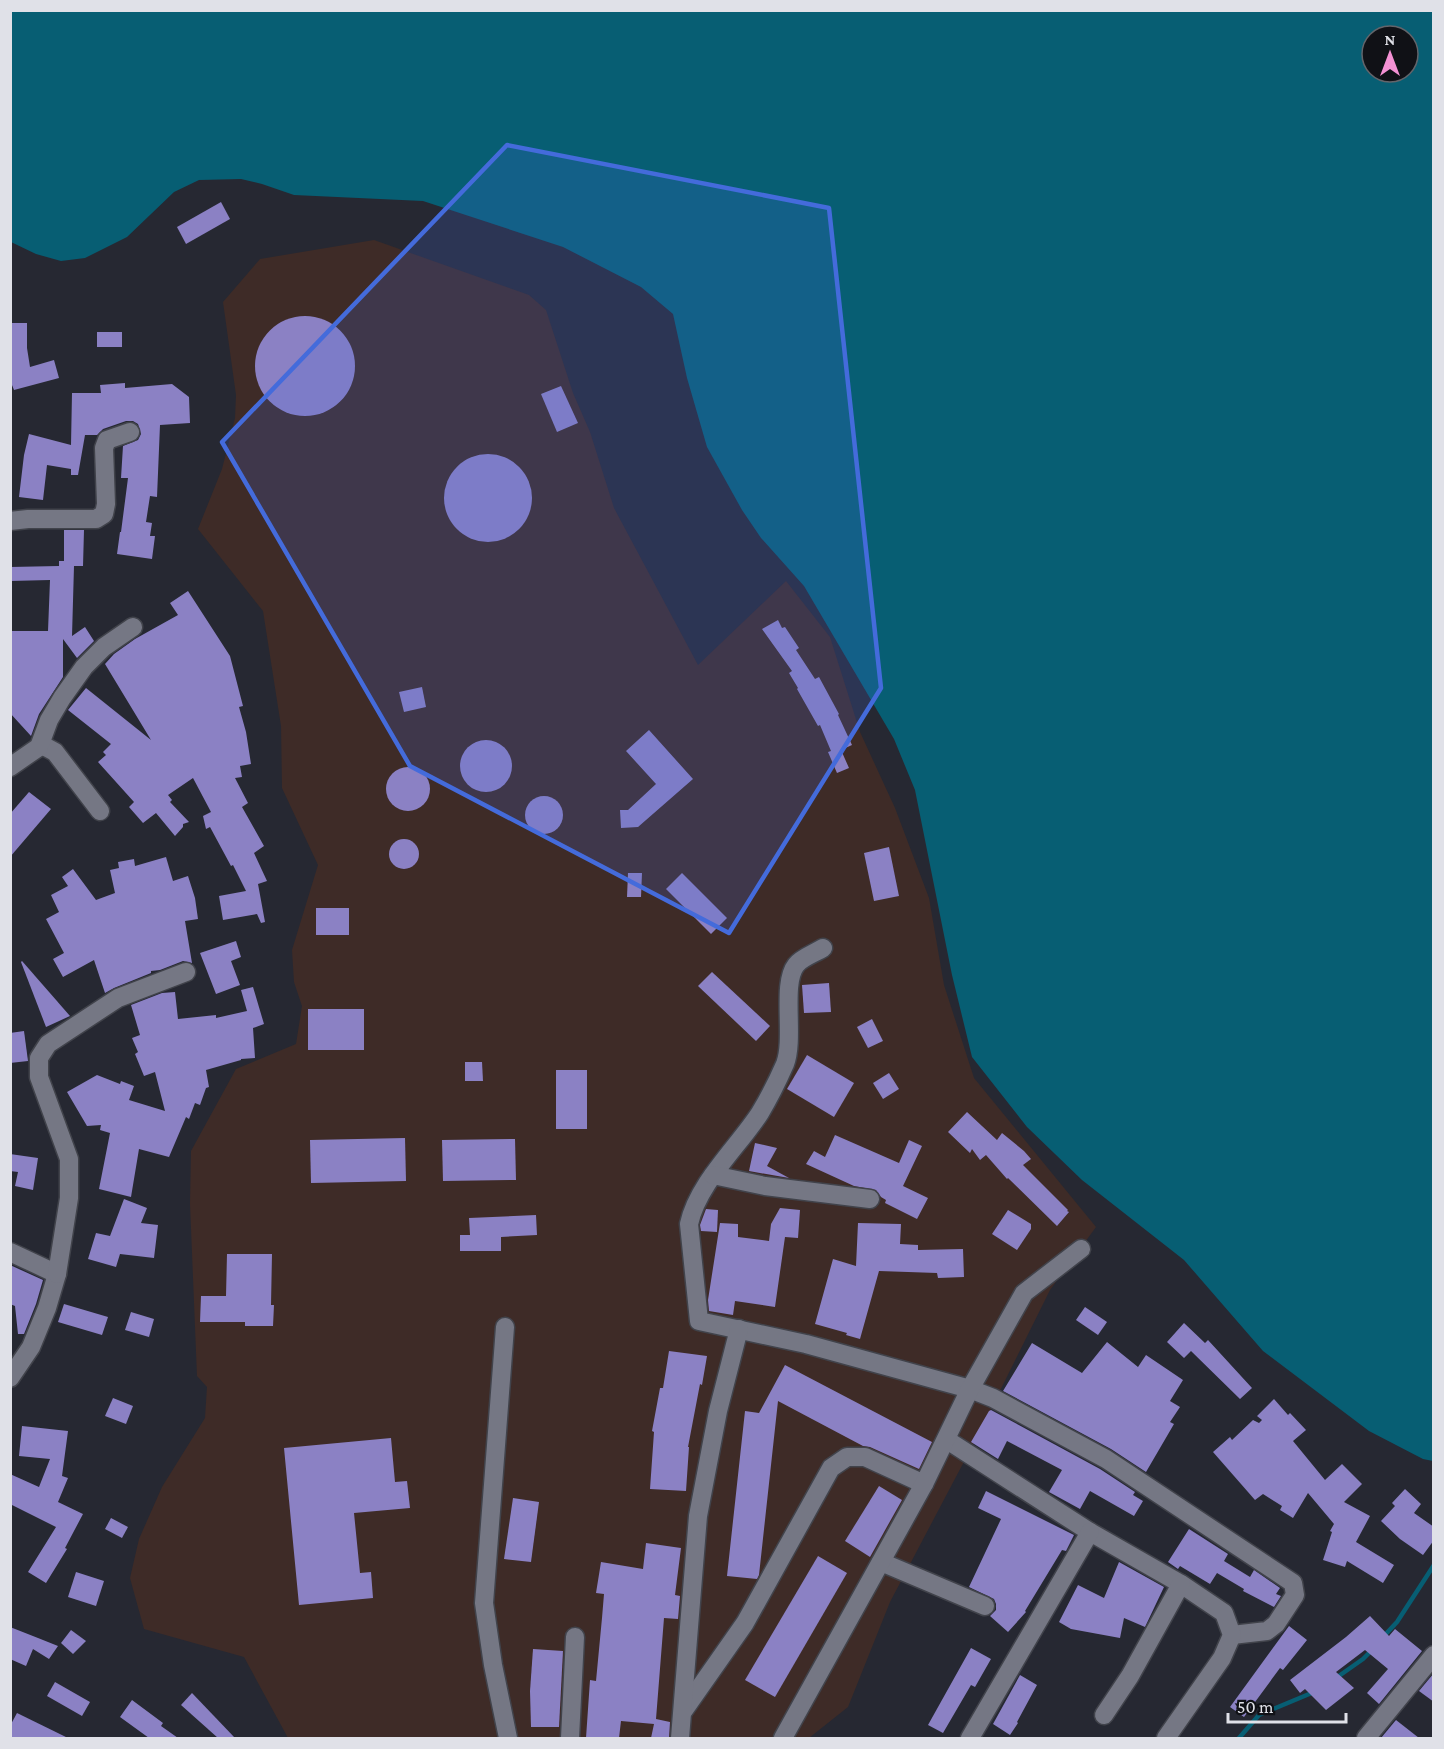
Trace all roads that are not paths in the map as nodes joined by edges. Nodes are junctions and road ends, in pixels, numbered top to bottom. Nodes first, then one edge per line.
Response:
1 (130, 432) dead end
2 (10, 521) edge
3 (133, 627) dead end
4 (39, 747) junction
5 (10, 766) edge
6 (100, 811) dead end
7 (823, 948) dead end
8 (186, 972) dead end
9 (713, 1175) junction
10 (870, 1199) dead end
11 (1081, 1249) dead end
12 (10, 1251) edge
13 (57, 1274) junction
14 (505, 1327) dead end
15 (739, 1329) junction
16 (10, 1378) edge
17 (970, 1389) junction
18 (947, 1440) junction
19 (924, 1484) junction
20 (1090, 1532) junction
21 (881, 1562) junction
22 (1181, 1584) junction
23 (985, 1606) dead end
24 (1232, 1635) junction
25 (575, 1637) dead end
26 (1434, 1655) edge
27 (683, 1712) junction
28 (1104, 1715) dead end
29 (508, 1738) edge
30 (570, 1738) edge
31 (680, 1738) edge
32 (783, 1738) edge
33 (970, 1738) edge
34 (1166, 1738) edge
35 (1366, 1738) edge

1 - 2 street
3 - 4 street
4 - 5 street
4 - 6 street
7 - 9 street
8 - 13 street
9 - 10 street
9 - 15 street
11 - 17 street
12 - 13 street
13 - 16 street
14 - 29 street
15 - 17 street
15 - 27 street
17 - 18 street
17 - 24 street
18 - 19 street
18 - 20 street
19 - 21 street
19 - 27 street
20 - 22 street
20 - 33 street
21 - 23 street
21 - 32 street
22 - 24 street
22 - 28 street
24 - 34 street
25 - 30 street
26 - 35 street
27 - 31 street

